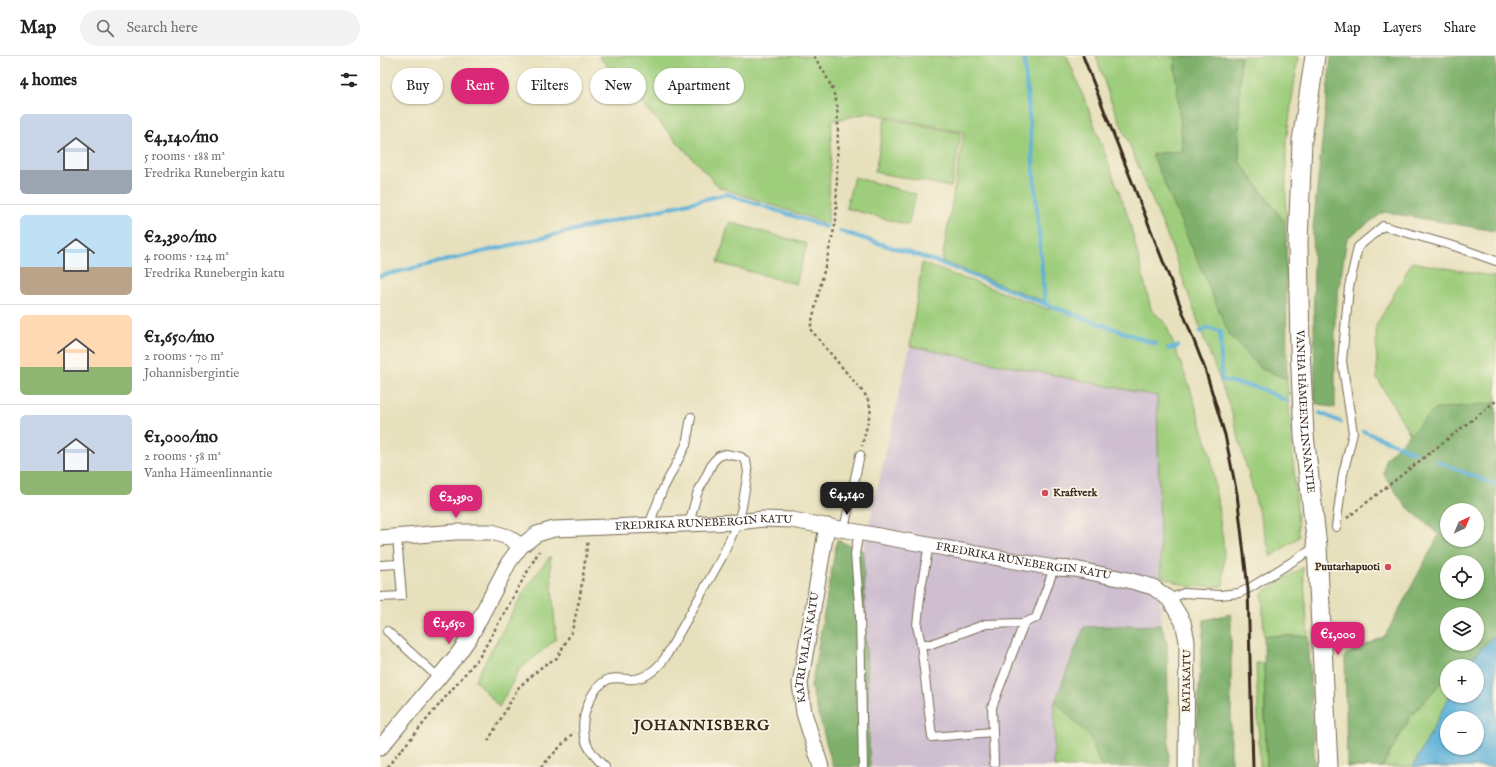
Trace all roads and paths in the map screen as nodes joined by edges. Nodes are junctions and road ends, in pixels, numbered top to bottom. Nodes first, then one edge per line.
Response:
1 (814, 56) edge
2 (1314, 56) edge
3 (1496, 262) edge
4 (1496, 401) edge
5 (691, 417) dead end
6 (860, 455) joint
7 (738, 522) junction
8 (689, 524) junction
9 (649, 525) junction
10 (827, 526) junction
11 (590, 527) junction
12 (1336, 527) joint
13 (844, 529) junction
14 (859, 532) junction
15 (398, 536) junction
16 (380, 538) edge
17 (929, 545) junction
18 (521, 546) junction
19 (1317, 546) junction
20 (540, 549) dead end
21 (400, 564) junction
22 (380, 565) edge
23 (1054, 568) junction
24 (380, 597) edge
25 (1169, 599) junction
26 (1024, 623) junction
27 (387, 631) dead end
28 (921, 644) junction
29 (439, 678) junction
30 (583, 723) junction
31 (993, 732) junction
32 (488, 741) dead end
33 (380, 748) edge
34 (994, 763) dead end
35 (387, 767) edge
36 (542, 767) edge
37 (605, 767) edge
38 (821, 767) edge
39 (863, 767) edge
40 (1186, 767) edge
41 (1328, 767) edge

1 - 6 path
2 - 19 street, VANHA HÄMEENLINNANTIE
3 - 12 lane
4 - 12 path
5 - 9 lane
6 - 13 lane
7 - 8 street, FREDRIKA RUNEBERGIN KATU
7 - 8 lane
7 - 10 street, FREDRIKA RUNEBERGIN KATU
7 - 30 lane
8 - 9 street, FREDRIKA RUNEBERGIN KATU
9 - 11 street, FREDRIKA RUNEBERGIN KATU
10 - 13 street, FREDRIKA RUNEBERGIN KATU
10 - 38 street, KATRI VALAN KATU
11 - 18 street, FREDRIKA RUNEBERGIN KATU
11 - 32 path
13 - 14 street, FREDRIKA RUNEBERGIN KATU
14 - 17 street, FREDRIKA RUNEBERGIN KATU
14 - 39 lane
15 - 16 street
15 - 18 street
15 - 21 lane
17 - 23 street, FREDRIKA RUNEBERGIN KATU
17 - 28 lane
18 - 29 street, FREDRIKA RUNEBERGIN KATU
19 - 25 lane
19 - 41 street, VANHA HÄMEENLINNANTIE
20 - 35 path
21 - 22 lane
21 - 24 lane
23 - 25 street, FREDRIKA RUNEBERGIN KATU
23 - 26 lane
25 - 40 street, RATAKATU
26 - 28 lane
26 - 31 lane
27 - 29 lane
28 - 31 lane
29 - 33 street, FREDRIKA RUNEBERGIN KATU
30 - 36 path
30 - 37 lane
31 - 34 lane

